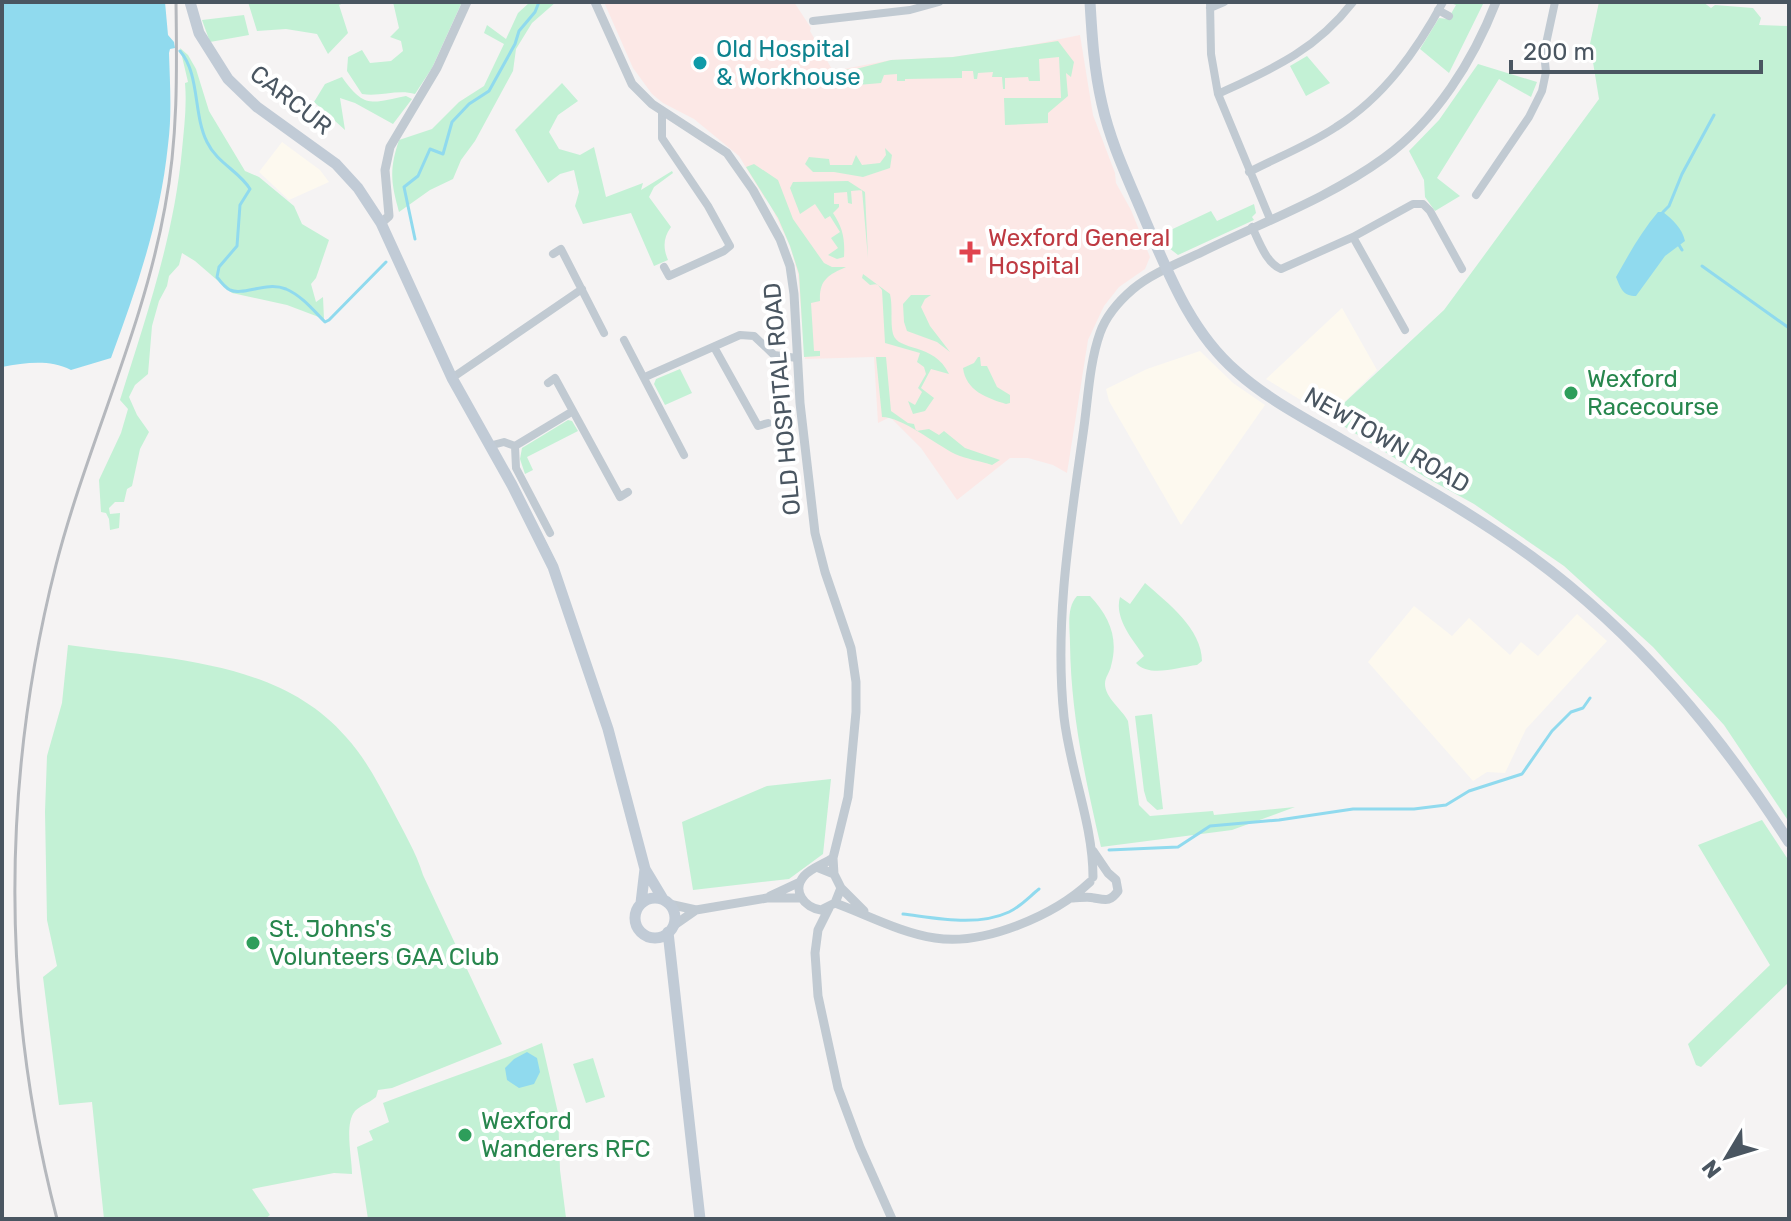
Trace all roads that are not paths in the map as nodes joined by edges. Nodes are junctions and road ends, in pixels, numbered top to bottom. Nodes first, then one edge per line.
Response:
1 (190, 2) edge
2 (467, 2) edge
3 (595, 2) edge
4 (939, 2) edge
5 (1090, 2) edge
6 (1224, 2) edge
7 (1353, 2) edge
8 (1496, 2) edge
9 (1555, 2) edge
10 (1210, 5) edge
11 (1441, 6) edge
12 (1449, 16) dead end
13 (813, 21) dead end
14 (1218, 94) junction
15 (662, 112) junction
16 (1249, 172) junction
17 (1476, 195) dead end
18 (1270, 219) junction
19 (381, 223) junction
20 (1252, 227) junction
21 (1353, 237) junction
22 (553, 254) dead end
23 (664, 267) dead end
24 (1166, 269) junction
25 (1462, 269) dead end
26 (582, 289) junction
27 (1405, 330) dead end
28 (604, 333) dead end
29 (624, 340) dead end
30 (714, 347) junction
31 (797, 358) junction
32 (645, 377) junction
33 (452, 378) junction
34 (548, 383) dead end
35 (573, 411) junction
36 (768, 423) dead end
37 (489, 446) junction
38 (515, 446) junction
39 (684, 455) dead end
40 (628, 492) dead end
41 (550, 533) dead end
42 (1789, 842) edge
43 (1093, 851) junction
44 (833, 858) junction
45 (819, 868) junction
46 (645, 869) junction
47 (1108, 873) junction
48 (834, 874) junction
49 (1091, 880) junction
50 (800, 882) junction
51 (841, 888) junction
52 (767, 898) junction
53 (801, 898) junction
54 (1073, 898) junction
55 (1094, 898) junction
56 (666, 901) junction
57 (641, 903) junction
58 (832, 906) junction
59 (813, 909) junction
60 (696, 910) junction
61 (867, 915) junction
62 (671, 929) junction
63 (818, 930) junction
64 (654, 938) junction
65 (670, 960) junction
66 (700, 1219) edge
67 (892, 1219) edge

1 - 19 main road, CARCUR
2 - 19 street
3 - 15 street, OLD HOSPITAL ROAD
4 - 13 street
5 - 24 main road, NEWTOWN ROAD
6 - 10 street
7 - 14 street
8 - 18 street
9 - 17 street
10 - 14 street
11 - 12 street
11 - 16 street
14 - 16 street
15 - 23 street
15 - 31 street, OLD HOSPITAL ROAD
16 - 18 street
18 - 20 street
19 - 33 main road, CARCUR
20 - 21 street
20 - 24 street
21 - 25 street
21 - 27 street
22 - 26 street
24 - 42 main road, NEWTOWN ROAD
24 - 43 street
26 - 28 street
26 - 33 street
29 - 32 street
30 - 31 street
30 - 32 street
30 - 36 street
31 - 44 street, OLD HOSPITAL ROAD
32 - 39 street
33 - 37 main road, CARCUR
34 - 35 street
35 - 38 street
35 - 40 street
37 - 38 street
37 - 46 main road, CARCUR
38 - 41 street
43 - 47 street
43 - 49 street
44 - 45 street
44 - 48 street, OLD HOSPITAL ROAD
45 - 48 street
45 - 50 street
46 - 56 main road
46 - 57 main road
47 - 49 street
47 - 55 street
48 - 51 street
49 - 54 street
49 - 55 street
50 - 52 street
50 - 53 street
51 - 58 street
51 - 61 street
52 - 53 street
52 - 60 street
53 - 59 street
54 - 55 street
54 - 61 street
56 - 57 main road
56 - 60 street
56 - 62 main road
57 - 64 main road
58 - 59 street
58 - 61 street
58 - 63 street
59 - 63 street
60 - 62 street
62 - 64 main road
62 - 65 main road
63 - 67 street
64 - 65 main road
65 - 66 main road

